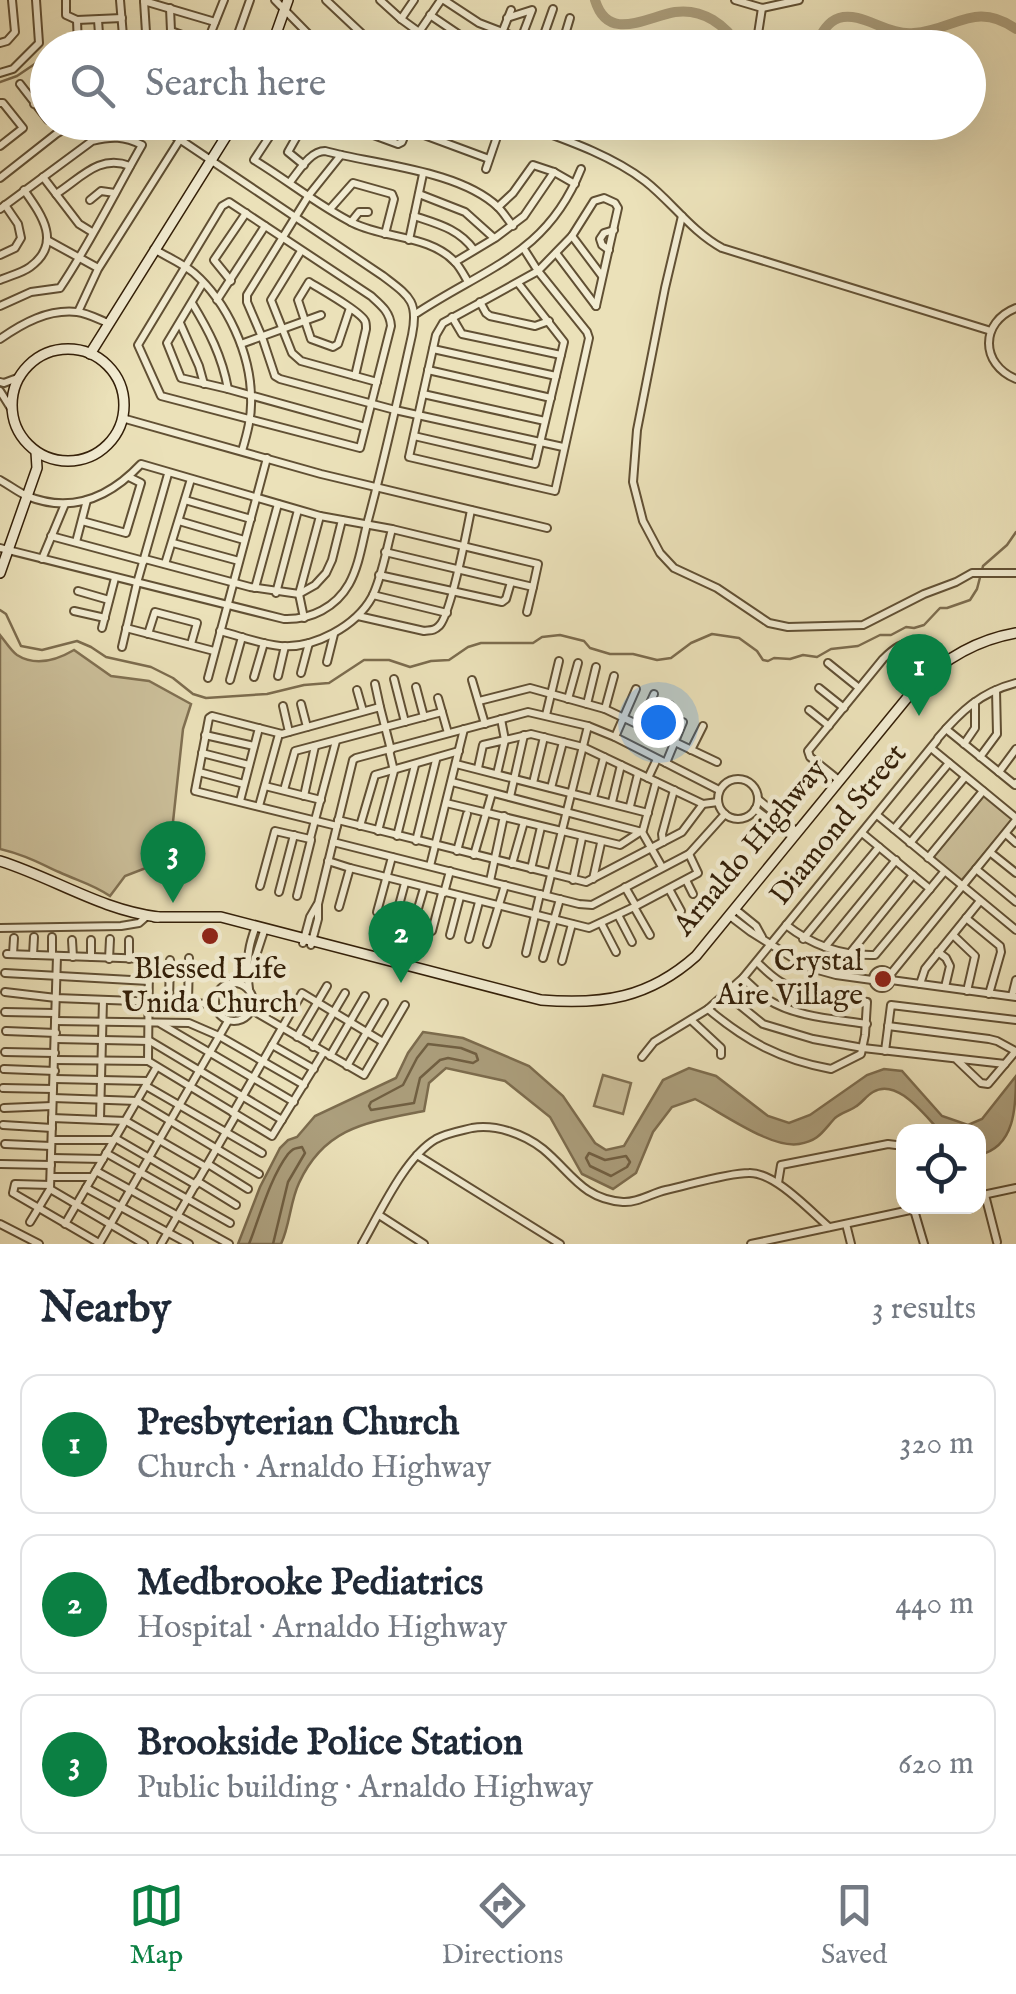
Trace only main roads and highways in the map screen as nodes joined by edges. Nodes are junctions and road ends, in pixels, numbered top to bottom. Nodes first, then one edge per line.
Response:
1 (286, 4) edge
2 (277, 30) edge
3 (222, 140) edge
4 (90, 354) junction
5 (36, 452) junction
6 (53, 460) junction
7 (28, 498) junction
8 (4, 550) edge
9 (0, 573) edge
10 (1016, 634) edge
11 (0, 861) edge

1 - 2 main road
3 - 4 main road
4 - 5 main road
4 - 6 main road
5 - 6 main road
5 - 7 main road
6 - 7 main road
7 - 8 main road
8 - 9 main road
10 - 11 main road, Arnaldo Highway

